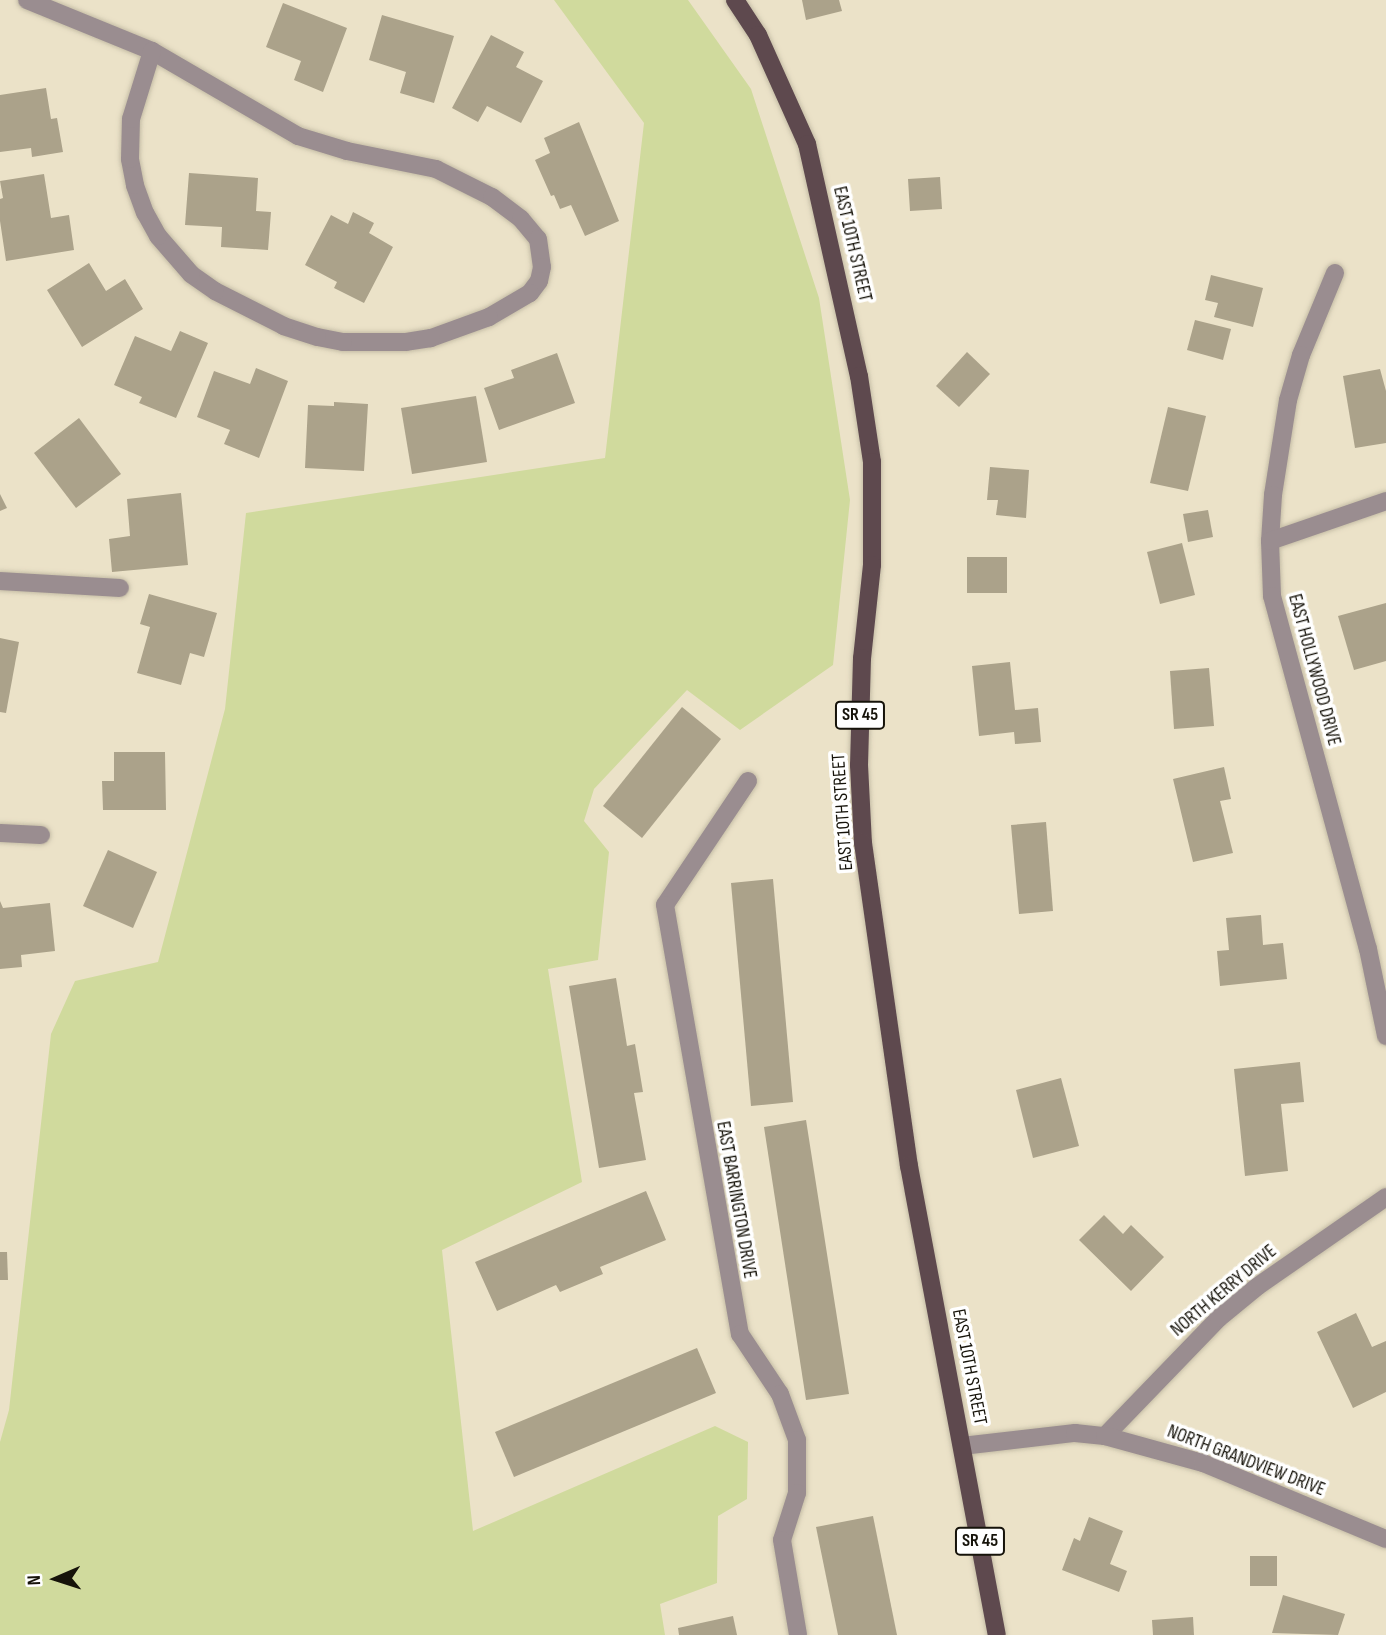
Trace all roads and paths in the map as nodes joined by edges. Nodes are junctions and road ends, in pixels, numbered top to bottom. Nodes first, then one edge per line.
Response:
1 (27, 0) edge
2 (734, 0) edge
3 (152, 51) junction
4 (1335, 273) dead end
5 (1386, 500) edge
6 (1270, 541) junction
7 (0, 581) edge
8 (120, 587) dead end
9 (748, 781) dead end
10 (0, 833) edge
11 (41, 835) dead end
12 (1386, 1036) edge
13 (1386, 1197) edge
14 (1105, 1436) junction
15 (962, 1446) junction
16 (1386, 1539) edge
17 (798, 1635) edge
18 (997, 1635) edge

1 - 3 street
2 - 15 main road, EAST 10TH STREET / SR 45
3 - 3 street
4 - 6 street, EAST HOLLYWOOD DRIVE
5 - 6 street
6 - 12 street, EAST HOLLYWOOD DRIVE
7 - 8 street
9 - 17 street, EAST BARRINGTON DRIVE
10 - 11 street
13 - 14 street, NORTH KERRY DRIVE
14 - 15 street, NORTH GRANDVIEW DRIVE
14 - 16 street, NORTH GRANDVIEW DRIVE
15 - 18 main road, EAST 10TH STREET / SR 45

